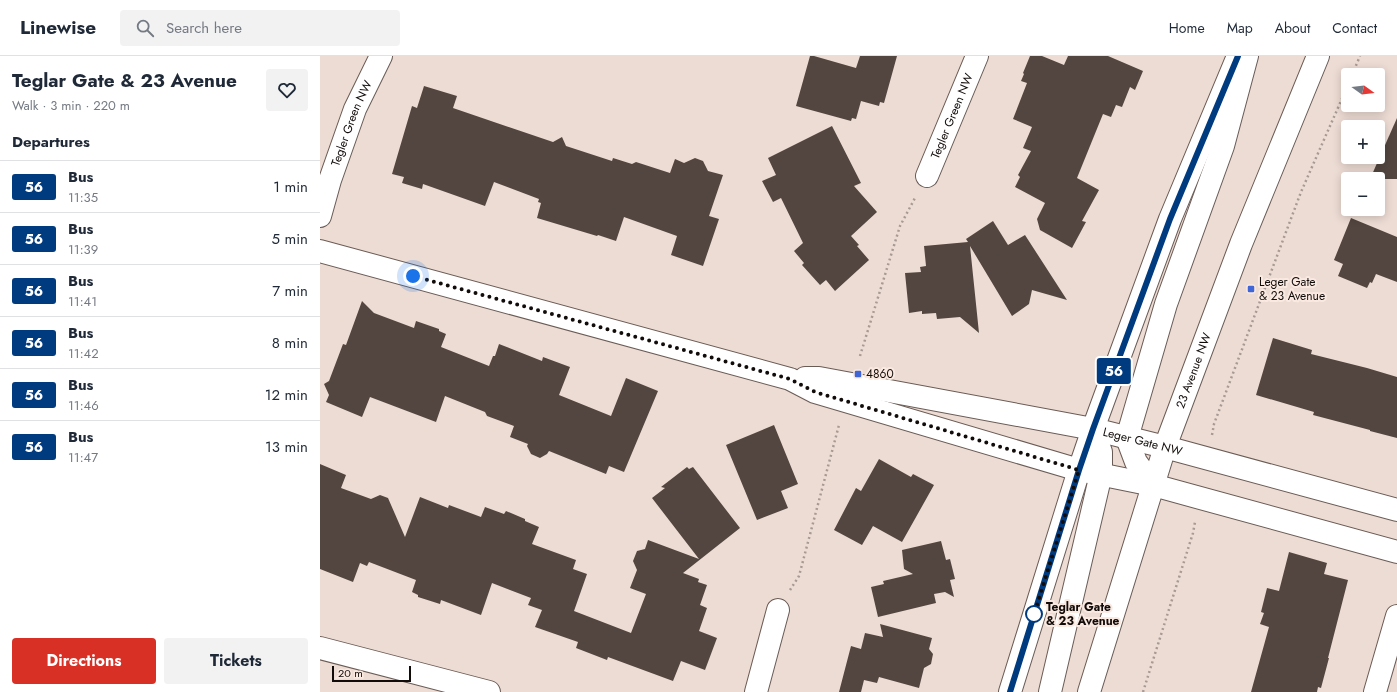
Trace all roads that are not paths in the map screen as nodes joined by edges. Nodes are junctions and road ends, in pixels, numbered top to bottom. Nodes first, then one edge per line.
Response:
1 (381, 56) edge
2 (977, 56) edge
3 (1238, 56) edge
4 (1247, 56) edge
5 (1318, 56) edge
6 (926, 176) road end
7 (320, 216) edge
8 (320, 250) edge
9 (790, 379) junction
10 (1093, 429) junction
11 (1127, 438) junction
12 (1165, 447) junction
13 (1079, 470) junction
14 (1101, 474) junction
15 (1153, 485) junction
16 (1397, 510) edge
17 (1397, 552) edge
18 (778, 610) road end
19 (1397, 616) edge
20 (320, 648) edge
21 (489, 692) edge
22 (756, 692) edge
23 (1010, 692) edge
24 (1050, 692) edge
25 (1089, 692) edge
26 (1375, 692) edge

1 - 7 street, Tegler Green NW
2 - 6 street, Tegler Green NW
3 - 10 street
4 - 11 street
5 - 12 street, 23 Avenue NW
8 - 9 street
9 - 10 street, Leger Gate NW
9 - 13 street
10 - 11 street, Leger Gate NW
10 - 13 street
10 - 14 street
11 - 12 street, Leger Gate NW
11 - 15 street
12 - 15 street, 23 Avenue NW
12 - 16 street, Leger Gate NW
13 - 14 street
13 - 23 street
14 - 15 street
14 - 24 street
15 - 17 street
15 - 25 street, 23 Avenue NW
18 - 22 street
19 - 26 street
20 - 21 street

